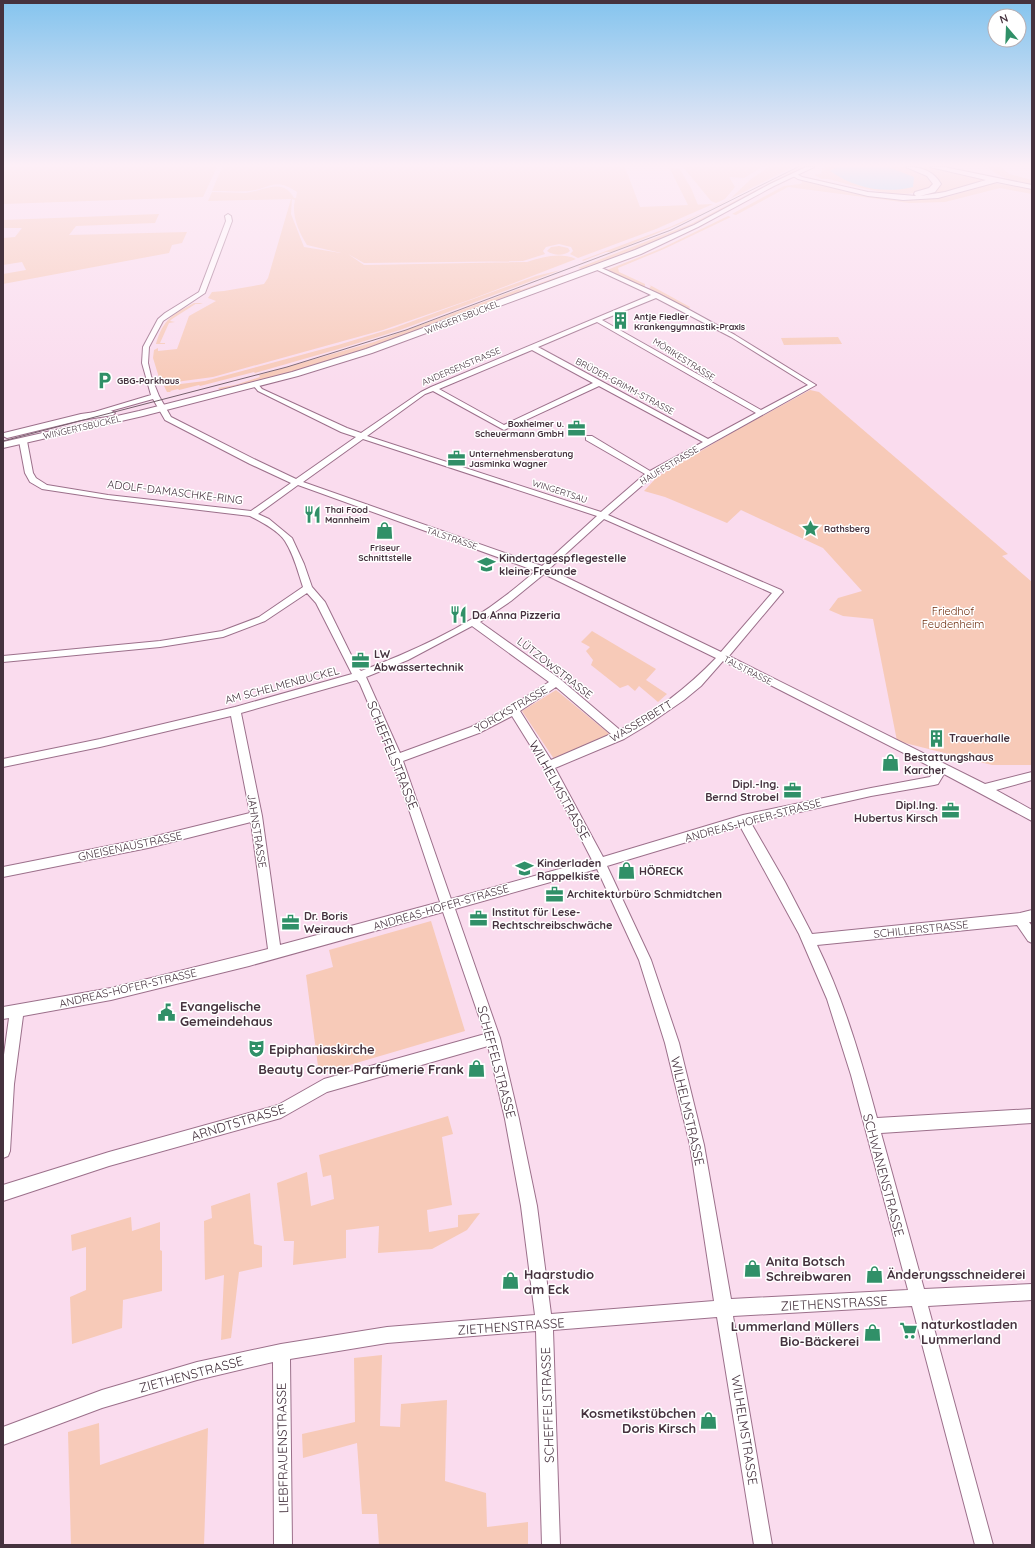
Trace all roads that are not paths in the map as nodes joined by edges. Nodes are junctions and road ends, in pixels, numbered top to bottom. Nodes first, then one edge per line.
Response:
1 (222, 239) edge
2 (667, 239) edge
3 (595, 267) junction
4 (657, 295) junction
5 (597, 320) junction
6 (532, 347) junction
7 (599, 383) junction
8 (255, 384) junction
9 (433, 388) junction
10 (156, 396) junction
11 (162, 408) junction
12 (761, 413) junction
13 (81, 417) junction
14 (3, 436) edge
15 (361, 436) junction
16 (589, 438) dead end
17 (708, 442) junction
18 (23, 444) junction
19 (3, 445) edge
20 (650, 474) junction
21 (296, 482) junction
22 (252, 514) junction
23 (602, 515) junction
24 (543, 570) junction
25 (308, 588) junction
26 (473, 622) junction
27 (722, 656) junction
28 (3, 659) edge
29 (359, 676) junction
30 (556, 682) junction
31 (514, 710) junction
32 (235, 711) junction
33 (620, 736) junction
34 (397, 759) junction
35 (3, 763) edge
36 (549, 766) junction
37 (941, 768) junction
38 (1032, 776) edge
39 (984, 789) junction
40 (256, 816) junction
41 (1032, 816) edge
42 (743, 820) junction
43 (600, 863) junction
44 (3, 872) edge
45 (448, 905) junction
46 (1026, 917) edge
47 (1032, 937) edge
48 (809, 940) junction
49 (275, 952) junction
50 (10, 1012) edge
51 (493, 1038) junction
52 (1032, 1116) edge
53 (871, 1126) junction
54 (3, 1151) edge
55 (3, 1193) edge
56 (1032, 1292) edge
57 (918, 1298) junction
58 (725, 1308) junction
59 (544, 1323) junction
60 (281, 1352) junction
61 (3, 1436) edge
62 (283, 1545) edge
63 (551, 1545) edge
64 (763, 1545) edge
65 (984, 1545) edge

1 - 10 street, TALSTRASSE
2 - 3 street, WINGERTSBUCKEL
3 - 4 street
3 - 8 street, WINGERTSBUCKEL
4 - 5 street, ANDERSENSTRASSE
4 - 12 street, HAUFFSTRASSE
5 - 6 street, ANDERSENSTRASSE
5 - 12 street, MÖRIKESTRASSE
6 - 7 street, BRÜDER-GRIMM-STRASSE
6 - 9 street, ANDERSENSTRASSE
7 - 9 street
7 - 17 street, BRÜDER-GRIMM-STRASSE
8 - 11 street, WINGERTSBUCKEL
8 - 15 street, WINGERTSAU
9 - 15 street, ANDERSENSTRASSE
10 - 11 street, TALSTRASSE
10 - 13 street, WINGERTSBUCKEL
11 - 13 street, WINGERTSBUCKEL
11 - 18 street, WINGERTSBUCKEL
11 - 21 street, TALSTRASSE
12 - 17 street, HAUFFSTRASSE
13 - 14 street, WINGERTSBUCKEL
15 - 21 street, ANDERSENSTRASSE
15 - 23 street, WINGERTSAU
16 - 20 street
17 - 20 street, HAUFFSTRASSE
18 - 19 street, WINGERTSBUCKEL
18 - 22 street, ADOLF-DAMASCHKE-RING
20 - 23 street, HAUFFSTRASSE
21 - 22 street, ANDERSENSTRASSE
21 - 24 street, TALSTRASSE
22 - 25 street, ADOLF-DAMASCHKE-RING
23 - 24 street, HAUFFSTRASSE
23 - 27 street, WINGERTSAU
24 - 26 street, AM SCHELMENBUCKEL
24 - 27 street, TALSTRASSE
25 - 28 street
25 - 29 street, SCHEFFELSTRASSE
26 - 29 street, AM SCHELMENBUCKEL
26 - 30 street, LÜTZOWSTRASSE
27 - 33 street, WASSERBETT
27 - 37 street, TALSTRASSE
29 - 32 street, AM SCHELMENBUCKEL
29 - 34 street, SCHEFFELSTRASSE
30 - 31 street, YORCKSTRASSE
30 - 33 street, LÜTZOWSTRASSE
31 - 34 street, YORCKSTRASSE
31 - 36 street, WILHELMSTRASSE
32 - 35 street, AM SCHELMENBUCKEL
32 - 40 street, JAHNSTRASSE
33 - 36 street, WASSERBETT
34 - 45 street, SCHEFFELSTRASSE
36 - 43 street, WILHELMSTRASSE
37 - 39 street, TALSTRASSE
37 - 42 street, ANDREAS-HOFER-STRASSE
38 - 39 street
39 - 41 street, TALSTRASSE
40 - 44 street, GNEISENAUSTRASSE
40 - 49 street, JAHNSTRASSE
42 - 43 street, ANDREAS-HOFER-STRASSE
42 - 48 street, SCHWANENSTRASSE
43 - 45 street, ANDREAS-HOFER-STRASSE
43 - 58 street, WILHELMSTRASSE
45 - 49 street, ANDREAS-HOFER-STRASSE
45 - 51 street, SCHEFFELSTRASSE
46 - 47 street
46 - 48 street, SCHILLERSTRASSE
48 - 53 street, SCHWANENSTRASSE
49 - 50 street, ANDREAS-HOFER-STRASSE
50 - 54 street
51 - 55 street, ARNDTSTRASSE
51 - 59 street, SCHEFFELSTRASSE
52 - 53 street
53 - 57 street, SCHWANENSTRASSE
56 - 57 street, ZIETHENSTRASSE
57 - 58 street, ZIETHENSTRASSE
57 - 65 street, SCHWANENSTRASSE
58 - 59 street, ZIETHENSTRASSE
58 - 64 street, WILHELMSTRASSE
59 - 60 street, ZIETHENSTRASSE
59 - 63 street, SCHEFFELSTRASSE
60 - 61 street, ZIETHENSTRASSE
60 - 62 street, LIEBFRAUENSTRASSE

